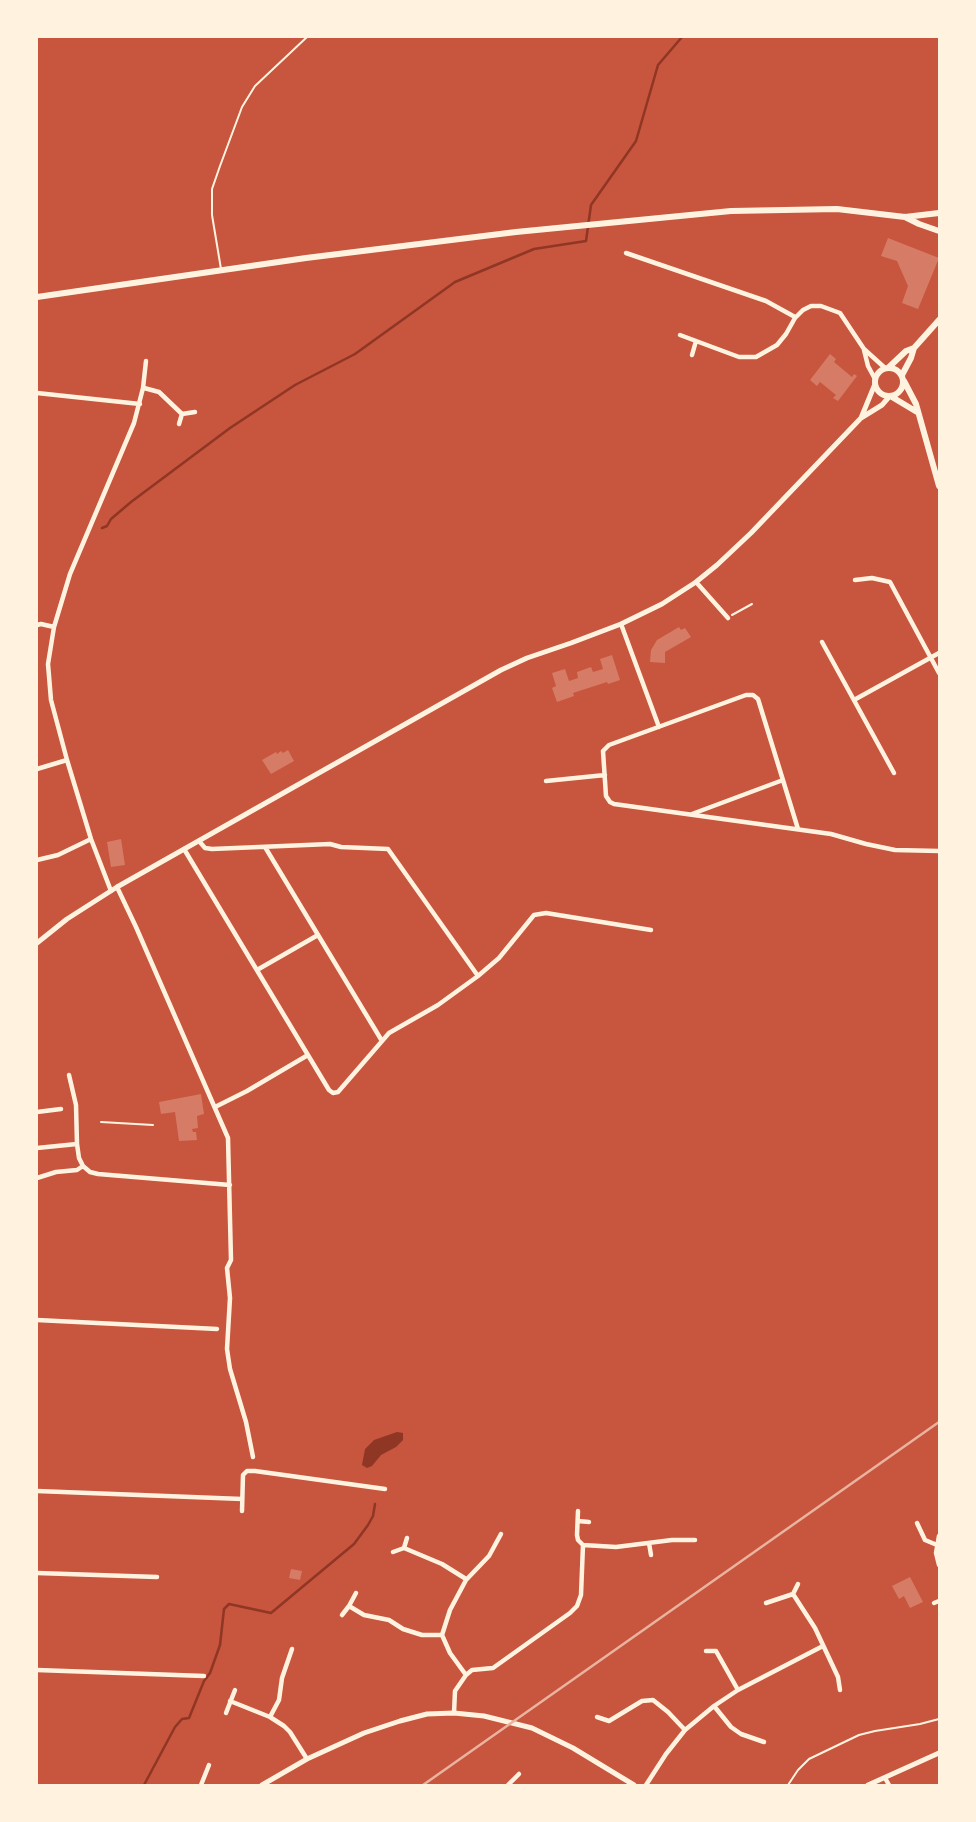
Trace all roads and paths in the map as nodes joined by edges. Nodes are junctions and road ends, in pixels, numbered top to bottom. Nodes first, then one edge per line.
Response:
1 (307, 37) edge
2 (939, 212) edge
3 (905, 217) junction
4 (939, 230) edge
5 (626, 253) dead end
6 (221, 270) junction
7 (37, 297) edge
8 (795, 318) junction
9 (939, 320) edge
10 (680, 335) dead end
11 (696, 341) junction
12 (914, 348) junction
13 (864, 349) junction
14 (692, 355) dead end
15 (146, 361) dead end
16 (886, 368) junction
17 (903, 378) junction
18 (875, 381) junction
19 (144, 388) junction
20 (37, 393) edge
21 (890, 397) junction
22 (139, 404) junction
23 (195, 412) dead end
24 (917, 412) junction
25 (183, 414) junction
26 (861, 418) junction
27 (179, 424) dead end
28 (939, 486) edge
29 (855, 580) dead end
30 (696, 582) junction
31 (752, 604) dead end
32 (727, 618) joint
33 (621, 624) junction
34 (37, 625) edge
35 (54, 627) junction
36 (822, 642) dead end
37 (939, 653) edge
38 (931, 658) junction
39 (939, 673) edge
40 (853, 700) junction
41 (659, 727) junction
42 (67, 760) junction
43 (37, 769) edge
44 (894, 774) dead end
45 (605, 775) junction
46 (783, 780) junction
47 (546, 781) dead end
48 (692, 815) junction
49 (799, 829) junction
50 (91, 839) junction
51 (199, 841) junction
52 (265, 847) junction
53 (184, 849) junction
54 (939, 851) edge
55 (37, 860) edge
56 (114, 889) junction
57 (652, 930) dead end
58 (318, 934) junction
59 (37, 943) edge
60 (257, 970) junction
61 (478, 976) junction
62 (382, 1041) junction
63 (308, 1055) junction
64 (69, 1075) dead end
65 (215, 1107) junction
66 (61, 1109) dead end
67 (37, 1112) edge
68 (101, 1122) dead end
69 (153, 1125) dead end
70 (77, 1144) junction
71 (37, 1148) edge
72 (83, 1166) junction
73 (37, 1178) edge
74 (230, 1185) junction
75 (37, 1321) edge
76 (217, 1329) dead end
77 (255, 1471) junction
78 (385, 1489) dead end
79 (37, 1491) edge
80 (242, 1499) junction
81 (242, 1511) dead end
82 (578, 1511) dead end
83 (578, 1521) junction
84 (589, 1522) dead end
85 (917, 1523) dead end
86 (501, 1534) dead end
87 (939, 1536) edge
88 (407, 1538) dead end
89 (695, 1540) dead end
90 (649, 1542) junction
91 (583, 1545) junction
92 (937, 1545) junction
93 (404, 1548) junction
94 (393, 1552) dead end
95 (651, 1555) dead end
96 (939, 1565) edge
97 (37, 1573) edge
98 (157, 1577) dead end
99 (466, 1580) junction
100 (798, 1584) dead end
101 (356, 1594) dead end
102 (793, 1594) junction
103 (766, 1603) dead end
104 (349, 1606) junction
105 (342, 1615) dead end
106 (442, 1635) junction
107 (823, 1646) junction
108 (292, 1649) dead end
109 (706, 1651) dead end
110 (37, 1671) edge
111 (466, 1675) junction
112 (204, 1676) dead end
113 (235, 1690) dead end
114 (738, 1690) junction
115 (840, 1690) dead end
116 (230, 1701) junction
117 (714, 1706) junction
118 (226, 1713) dead end
119 (454, 1713) junction
120 (270, 1717) junction
121 (597, 1717) dead end
122 (939, 1719) edge
123 (685, 1730) junction
124 (764, 1741) dead end
125 (939, 1753) edge
126 (307, 1759) junction
127 (209, 1765) dead end
128 (519, 1774) dead end
129 (885, 1778) junction
130 (201, 1785) edge
131 (262, 1785) edge
132 (508, 1785) edge
133 (634, 1785) edge
134 (646, 1785) edge
135 (788, 1785) edge
136 (868, 1785) edge
137 (888, 1785) edge

1 - 6 lane
2 - 3 main road
3 - 4 main road
3 - 6 main road
5 - 8 street
6 - 7 main road
8 - 11 street
8 - 13 street
9 - 12 main road
10 - 11 street
11 - 14 street
12 - 16 main road
12 - 17 main road
13 - 16 street
13 - 18 street
15 - 19 street
16 - 17 main road
16 - 18 main road
17 - 21 main road
17 - 24 main road
18 - 21 main road
18 - 26 street
19 - 22 street
19 - 25 street
20 - 22 street
21 - 24 main road
21 - 26 street
22 - 35 street
23 - 25 street
24 - 28 main road
25 - 27 street
26 - 30 street
29 - 38 street
30 - 32 street
30 - 33 street
31 - 32 path
33 - 41 street
33 - 51 street
34 - 35 street
35 - 42 street
36 - 40 street
37 - 38 street
38 - 39 street
38 - 40 street
40 - 44 street
41 - 45 street
41 - 46 street
42 - 43 street
42 - 50 street
45 - 47 street
45 - 48 street
46 - 48 street
46 - 49 street
48 - 49 street
49 - 54 street
50 - 55 street
50 - 56 street
51 - 52 street
51 - 53 street
52 - 58 street
52 - 61 street
53 - 56 street
53 - 60 street
56 - 59 street
56 - 65 street
57 - 61 street
58 - 60 street
58 - 62 street
60 - 63 street
61 - 62 street
62 - 63 street
63 - 65 street
64 - 70 street
65 - 74 street
66 - 67 street
68 - 69 path
70 - 71 street
70 - 72 street
72 - 73 street
72 - 74 street
74 - 77 street
75 - 76 street
77 - 78 street
77 - 80 street
79 - 80 street
80 - 81 street
82 - 83 street
83 - 84 street
83 - 91 street
85 - 92 street
86 - 99 street
87 - 92 street
88 - 93 street
89 - 90 street
90 - 91 street
90 - 95 street
91 - 111 street
92 - 96 street
93 - 94 street
93 - 99 street
97 - 98 street
99 - 106 street
100 - 102 street
101 - 104 street
102 - 103 street
102 - 107 street
104 - 105 street
104 - 106 street
106 - 111 street
107 - 114 street
107 - 115 street
108 - 120 street
109 - 114 street
110 - 112 street
111 - 119 street
113 - 116 street
114 - 117 street
116 - 118 street
116 - 120 street
117 - 123 street
117 - 124 street
119 - 126 street
119 - 133 street
120 - 126 street
121 - 123 street
122 - 135 path
123 - 134 street
125 - 129 street
126 - 131 street
127 - 130 street
128 - 132 street
129 - 136 street
129 - 137 street

